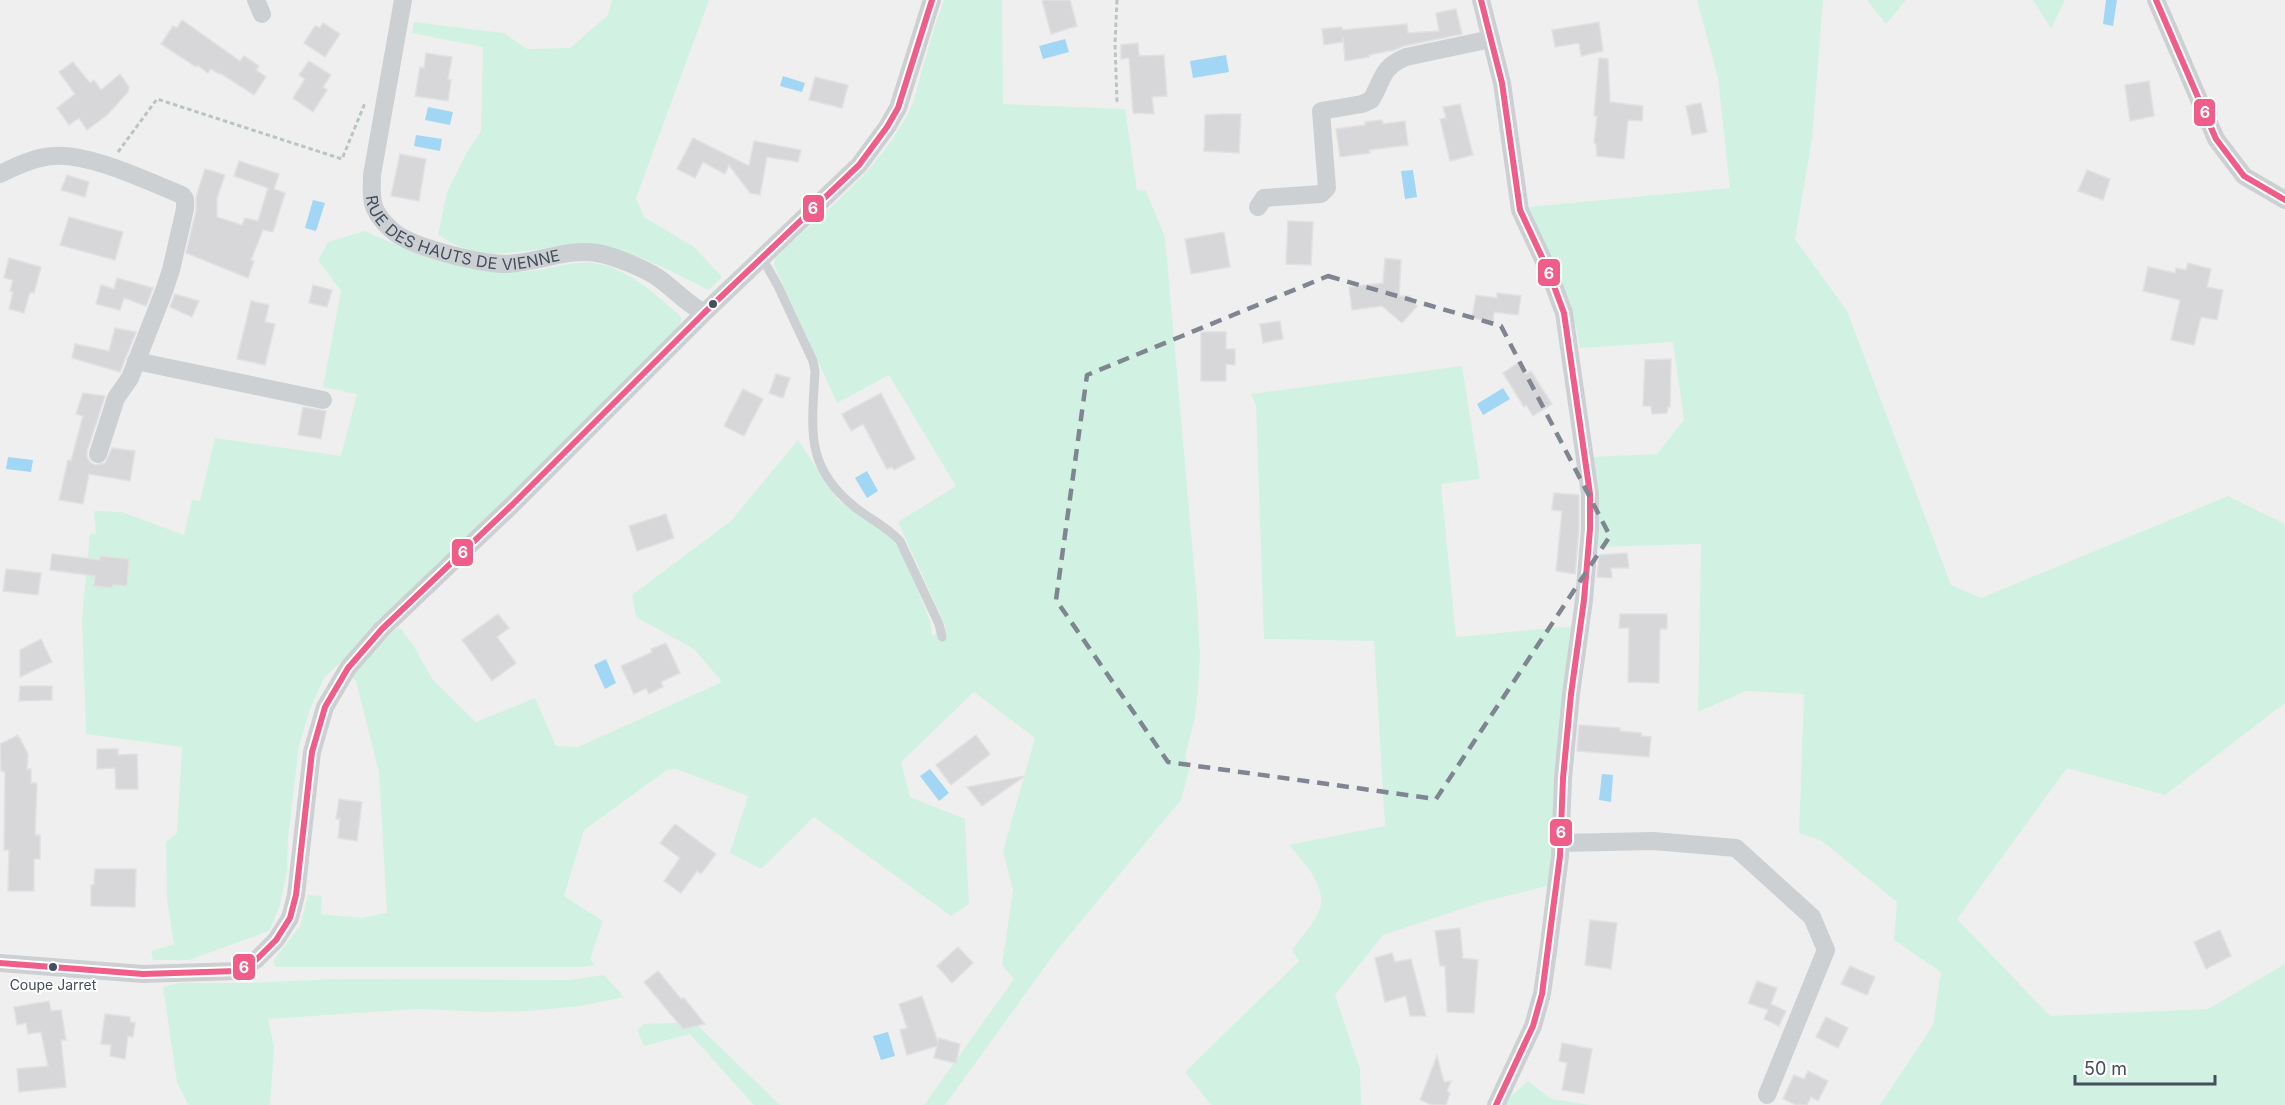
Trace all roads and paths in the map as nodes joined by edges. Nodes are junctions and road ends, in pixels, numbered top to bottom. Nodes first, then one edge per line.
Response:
1 (403, 0) edge
2 (932, 0) edge
3 (1117, 0) edge
4 (1481, 0) edge
5 (2156, 0) edge
6 (1491, 39) junction
7 (369, 95) dead end
8 (1118, 102) dead end
9 (108, 166) junction
10 (0, 174) edge
11 (2285, 200) edge
12 (1258, 207) dead end
13 (762, 258) junction
14 (704, 313) junction
15 (136, 360) junction
16 (323, 400) dead end
17 (98, 454) dead end
18 (942, 637) dead end
19 (1560, 843) junction
20 (0, 963) edge
21 (1767, 1095) dead end
22 (1496, 1105) edge

1 - 14 street, RUE DES HAUTS DE VIENNE
2 - 13 street
3 - 8 path
4 - 6 street
5 - 11 street
6 - 12 street
6 - 19 street
7 - 9 path
9 - 10 street
9 - 15 street
13 - 14 street
13 - 18 lane
14 - 20 street
15 - 16 street
15 - 17 street
19 - 21 street
19 - 22 street

